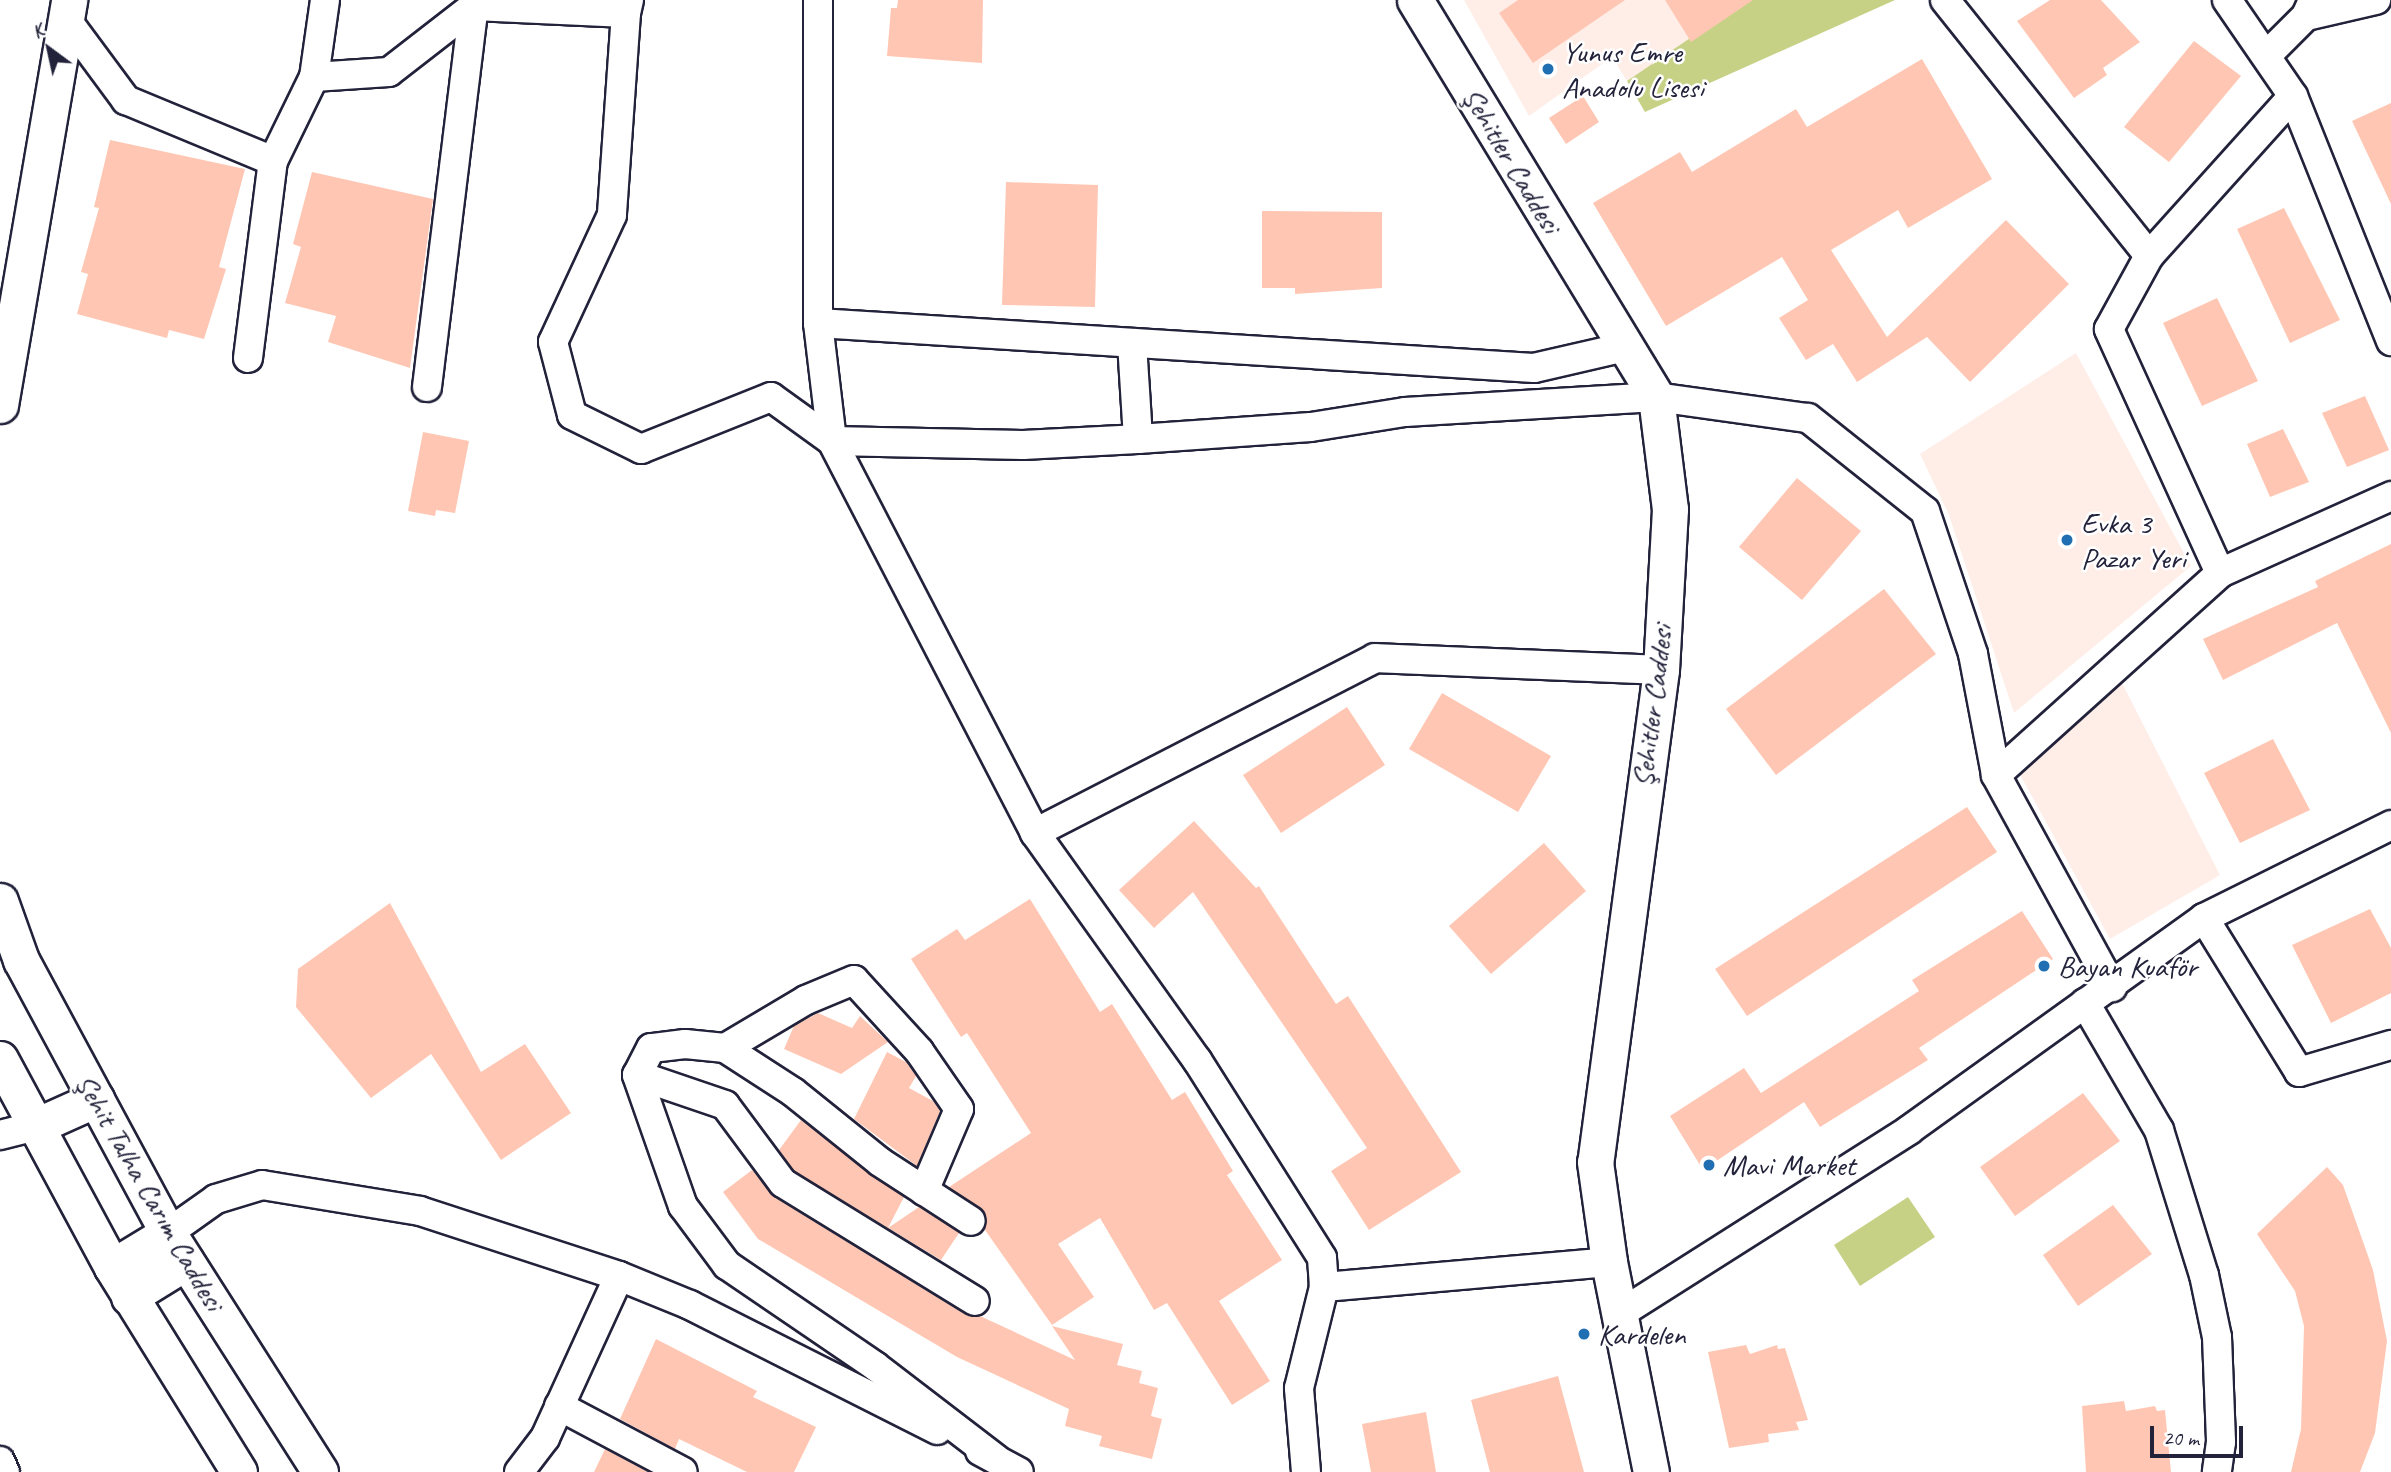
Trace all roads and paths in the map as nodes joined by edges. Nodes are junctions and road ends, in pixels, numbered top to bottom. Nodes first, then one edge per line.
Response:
1 (325, 0) edge
2 (818, 0) edge
3 (1415, 0) edge
4 (1945, 0) edge
5 (2227, 0) edge
6 (2376, 0) edge
7 (474, 6) junction
8 (627, 7) edge
9 (2309, 8) edge
10 (67, 9) edge
11 (2267, 55) junction
12 (314, 77) junction
13 (2293, 96) junction
14 (273, 161) junction
15 (2149, 256) junction
16 (818, 323) junction
17 (2391, 341) edge
18 (1132, 343) junction
19 (1625, 347) junction
20 (248, 358) dead end
21 (427, 387) dead end
22 (1656, 397) junction
23 (0, 405) edge
24 (1138, 439) junction
25 (832, 441) junction
26 (2391, 496) edge
27 (2220, 573) junction
28 (1661, 670) junction
29 (1996, 775) junction
30 (2391, 825) edge
31 (1035, 833) junction
32 (0, 901) edge
33 (2204, 918) junction
34 (2112, 987) junction
35 (2085, 1003) junction
36 (2391, 1045) edge
37 (726, 1048) junction
38 (0, 1059) edge
39 (637, 1076) junction
40 (96, 1100) junction
41 (36, 1126) junction
42 (0, 1135) edge
43 (924, 1191) junction
44 (971, 1221) dead end
45 (177, 1247) junction
46 (1609, 1262) junction
47 (619, 1276) junction
48 (121, 1282) junction
49 (1324, 1287) junction
50 (975, 1301) dead end
51 (1618, 1315) junction
52 (559, 1406) junction
53 (0, 1461) edge
54 (1008, 1466) edge
55 (5, 1472) edge
56 (239, 1472) edge
57 (320, 1472) edge
58 (519, 1472) edge
59 (683, 1472) edge
60 (1306, 1472) edge
61 (1651, 1472) edge
62 (2217, 1472) edge

1 - 12 street
2 - 16 street
3 - 19 street, Şehitler Caddesi
4 - 15 street
5 - 11 street
6 - 9 street
7 - 8 street
7 - 12 street
7 - 21 street
8 - 25 street
9 - 11 street
10 - 14 street
10 - 23 street
11 - 13 street
12 - 14 street
13 - 15 street
13 - 17 street
14 - 20 street
15 - 27 street
16 - 18 street
16 - 25 street
18 - 19 street
18 - 24 street
19 - 22 street, Şehitler Caddesi
22 - 24 street
22 - 28 street, Şehitler Caddesi
22 - 29 street
24 - 25 street
25 - 31 street
26 - 27 street
27 - 29 street
28 - 31 street
28 - 46 street, Şehitler Caddesi
29 - 34 street
30 - 33 street
31 - 49 street
32 - 40 street, Şehit Talha Carım Caddesi
33 - 34 street
33 - 36 street
34 - 35 street
35 - 51 street
35 - 62 street
37 - 39 street
37 - 43 street
37 - 43 street
38 - 41 street
39 - 50 street
39 - 54 street
40 - 41 street
40 - 45 street, Şehit Talha Carım Caddesi
41 - 42 street
41 - 48 street
43 - 44 street
45 - 47 street
45 - 48 street
45 - 57 street, Şehit Talha Carım Caddesi
46 - 49 street
46 - 51 street, Şehitler Caddesi
47 - 52 street
47 - 54 street
48 - 56 street
49 - 60 street
51 - 61 street, Şehitler Caddesi
52 - 58 street
52 - 59 street
53 - 55 street

